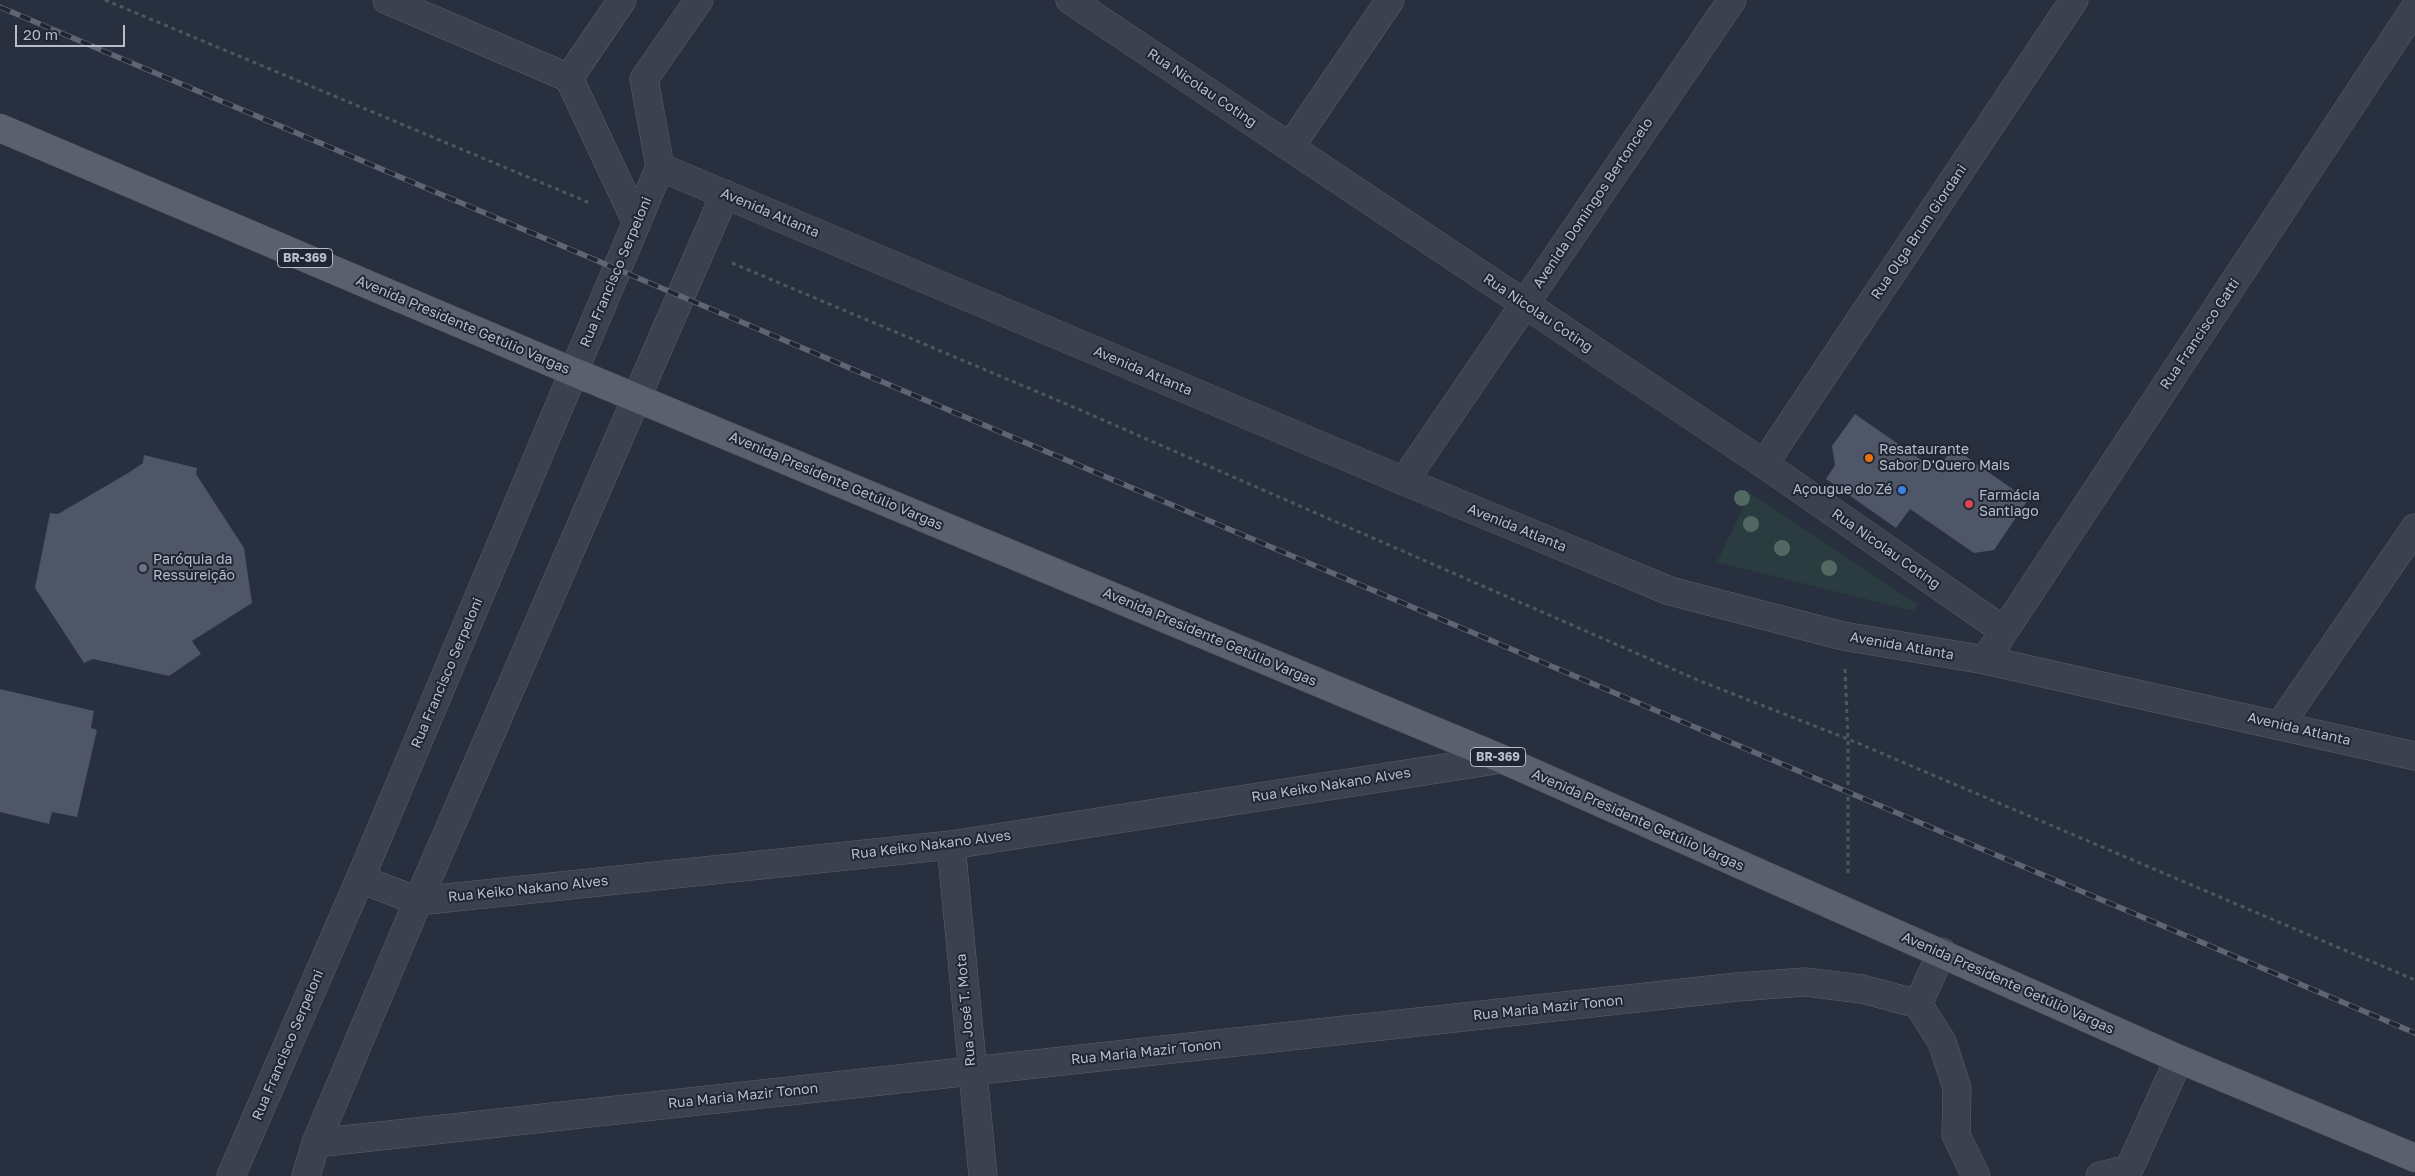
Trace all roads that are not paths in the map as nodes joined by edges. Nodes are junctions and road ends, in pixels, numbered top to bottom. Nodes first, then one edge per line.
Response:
1 (387, 0) edge
2 (622, 0) edge
3 (699, 0) edge
4 (1070, 0) edge
5 (1390, 0) edge
6 (1732, 0) edge
7 (2074, 0) edge
8 (2415, 8) edge
9 (569, 78) junction
10 (0, 128) edge
11 (1290, 147) junction
12 (660, 167) junction
13 (725, 194) junction
14 (637, 223) junction
15 (1524, 304) junction
16 (574, 372) junction
17 (637, 399) junction
18 (1764, 464) junction
19 (1404, 481) junction
20 (2415, 528) edge
21 (2003, 630) junction
22 (1985, 660) junction
23 (2280, 725) junction
24 (2415, 756) edge
25 (1502, 759) junction
26 (951, 844) junction
27 (360, 879) junction
28 (418, 901) junction
29 (1942, 952) junction
30 (1918, 1004) junction
31 (2179, 1059) junction
32 (972, 1071) junction
33 (316, 1143) junction
34 (2415, 1158) edge
35 (2137, 1173) edge
36 (231, 1176) edge
37 (306, 1176) edge
38 (983, 1176) edge
39 (1976, 1176) edge
40 (2100, 1176) edge

1 - 9 street
2 - 9 street
3 - 12 street
4 - 11 street, Rua Nicolau Coting
5 - 11 street
6 - 15 street, Avenida Domingos Bertoncelo
7 - 18 street, Rua Olga Brum Giordani
8 - 21 street, Rua Francisco Gatti
9 - 14 street
10 - 16 main road, Avenida Presidente Getúlio Vargas / BR-369
11 - 15 street, Rua Nicolau Coting
12 - 13 street, Avenida Atlanta
12 - 14 street, Rua Francisco Serpeloni
13 - 17 street
13 - 19 street, Avenida Atlanta
14 - 16 street, Rua Francisco Serpeloni
15 - 18 street, Rua Nicolau Coting
15 - 19 street, Avenida Domingos Bertoncelo
16 - 17 main road, Avenida Presidente Getúlio Vargas / BR-369
16 - 27 street, Rua Francisco Serpeloni
17 - 25 main road, Avenida Presidente Getúlio Vargas / BR-369
17 - 28 street
18 - 21 street, Rua Nicolau Coting
19 - 22 street, Avenida Atlanta
20 - 23 street
21 - 22 street, Rua Francisco Gatti
22 - 23 street, Avenida Atlanta
23 - 24 street, Avenida Atlanta
25 - 26 street, Rua Keiko Nakano Alves
25 - 29 main road, Avenida Presidente Getúlio Vargas / BR-369
26 - 28 street, Rua Keiko Nakano Alves
26 - 32 street, Rua José T. Mota
27 - 28 street, Rua Keiko Nakano Alves
27 - 36 street, Rua Francisco Serpeloni
28 - 33 street
29 - 30 street
29 - 31 main road, Avenida Presidente Getúlio Vargas / BR-369
30 - 32 street, Rua Maria Mazir Tonon
30 - 39 street
31 - 34 main road, Avenida Presidente Getúlio Vargas / BR-369
31 - 35 street
32 - 33 street, Rua Maria Mazir Tonon
32 - 38 street, Rua José T. Mota
33 - 37 street
35 - 40 street

